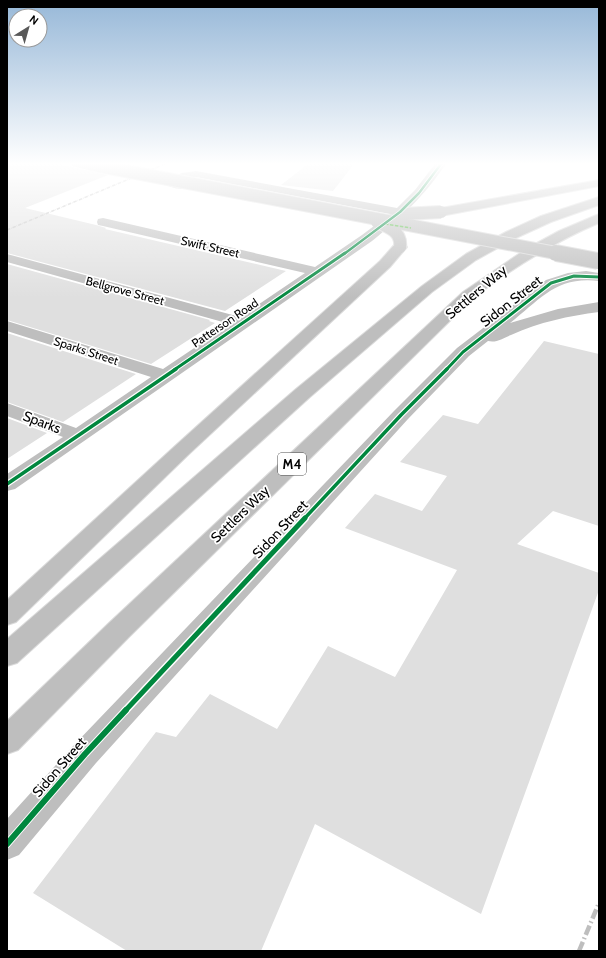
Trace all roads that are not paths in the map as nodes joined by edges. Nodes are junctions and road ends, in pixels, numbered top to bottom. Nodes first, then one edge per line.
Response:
1 (299, 209) edge
2 (321, 209) edge
3 (325, 209) edge
4 (348, 209) edge
5 (351, 209) edge
6 (383, 209) edge
7 (403, 209) edge
8 (459, 209) edge
9 (576, 209) edge
10 (400, 212) junction
11 (599, 218) edge
12 (103, 222) dead end
13 (383, 226) junction
14 (599, 232) edge
15 (7, 258) edge
16 (599, 260) edge
17 (541, 262) dead end
18 (318, 272) junction
19 (599, 277) edge
20 (504, 286) dead end
21 (468, 295) junction
22 (599, 307) edge
23 (243, 323) junction
24 (7, 326) edge
25 (463, 352) junction
26 (165, 376) junction
27 (7, 409) edge
28 (77, 435) junction
29 (7, 484) edge
30 (7, 615) edge
31 (7, 655) edge
32 (7, 741) edge
33 (7, 844) edge

1 - 13 main road
2 - 30 main road, bridge
3 - 16 main road, bridge
4 - 16 main road
5 - 8 main road, bridge
6 - 10 main road
7 - 10 main road, Patterson Road
9 - 31 main road, Settlers Way
10 - 13 main road, Patterson Road
11 - 21 main road, Settlers Way / M4
12 - 18 main road, Swift Street
13 - 18 main road, Patterson Road
14 - 17 main road
15 - 23 main road, Bellgrove Street
18 - 23 main road, Patterson Road
19 - 25 main road, Sidon Street
20 - 21 main road
21 - 32 main road, Settlers Way / M4
22 - 25 main road, Sidon Street
23 - 26 main road, Patterson Road
24 - 26 main road, Sparks Street
25 - 33 main road, Sidon Street
26 - 28 main road, Patterson Road
27 - 28 main road, Sparks
28 - 29 main road, Patterson Road

